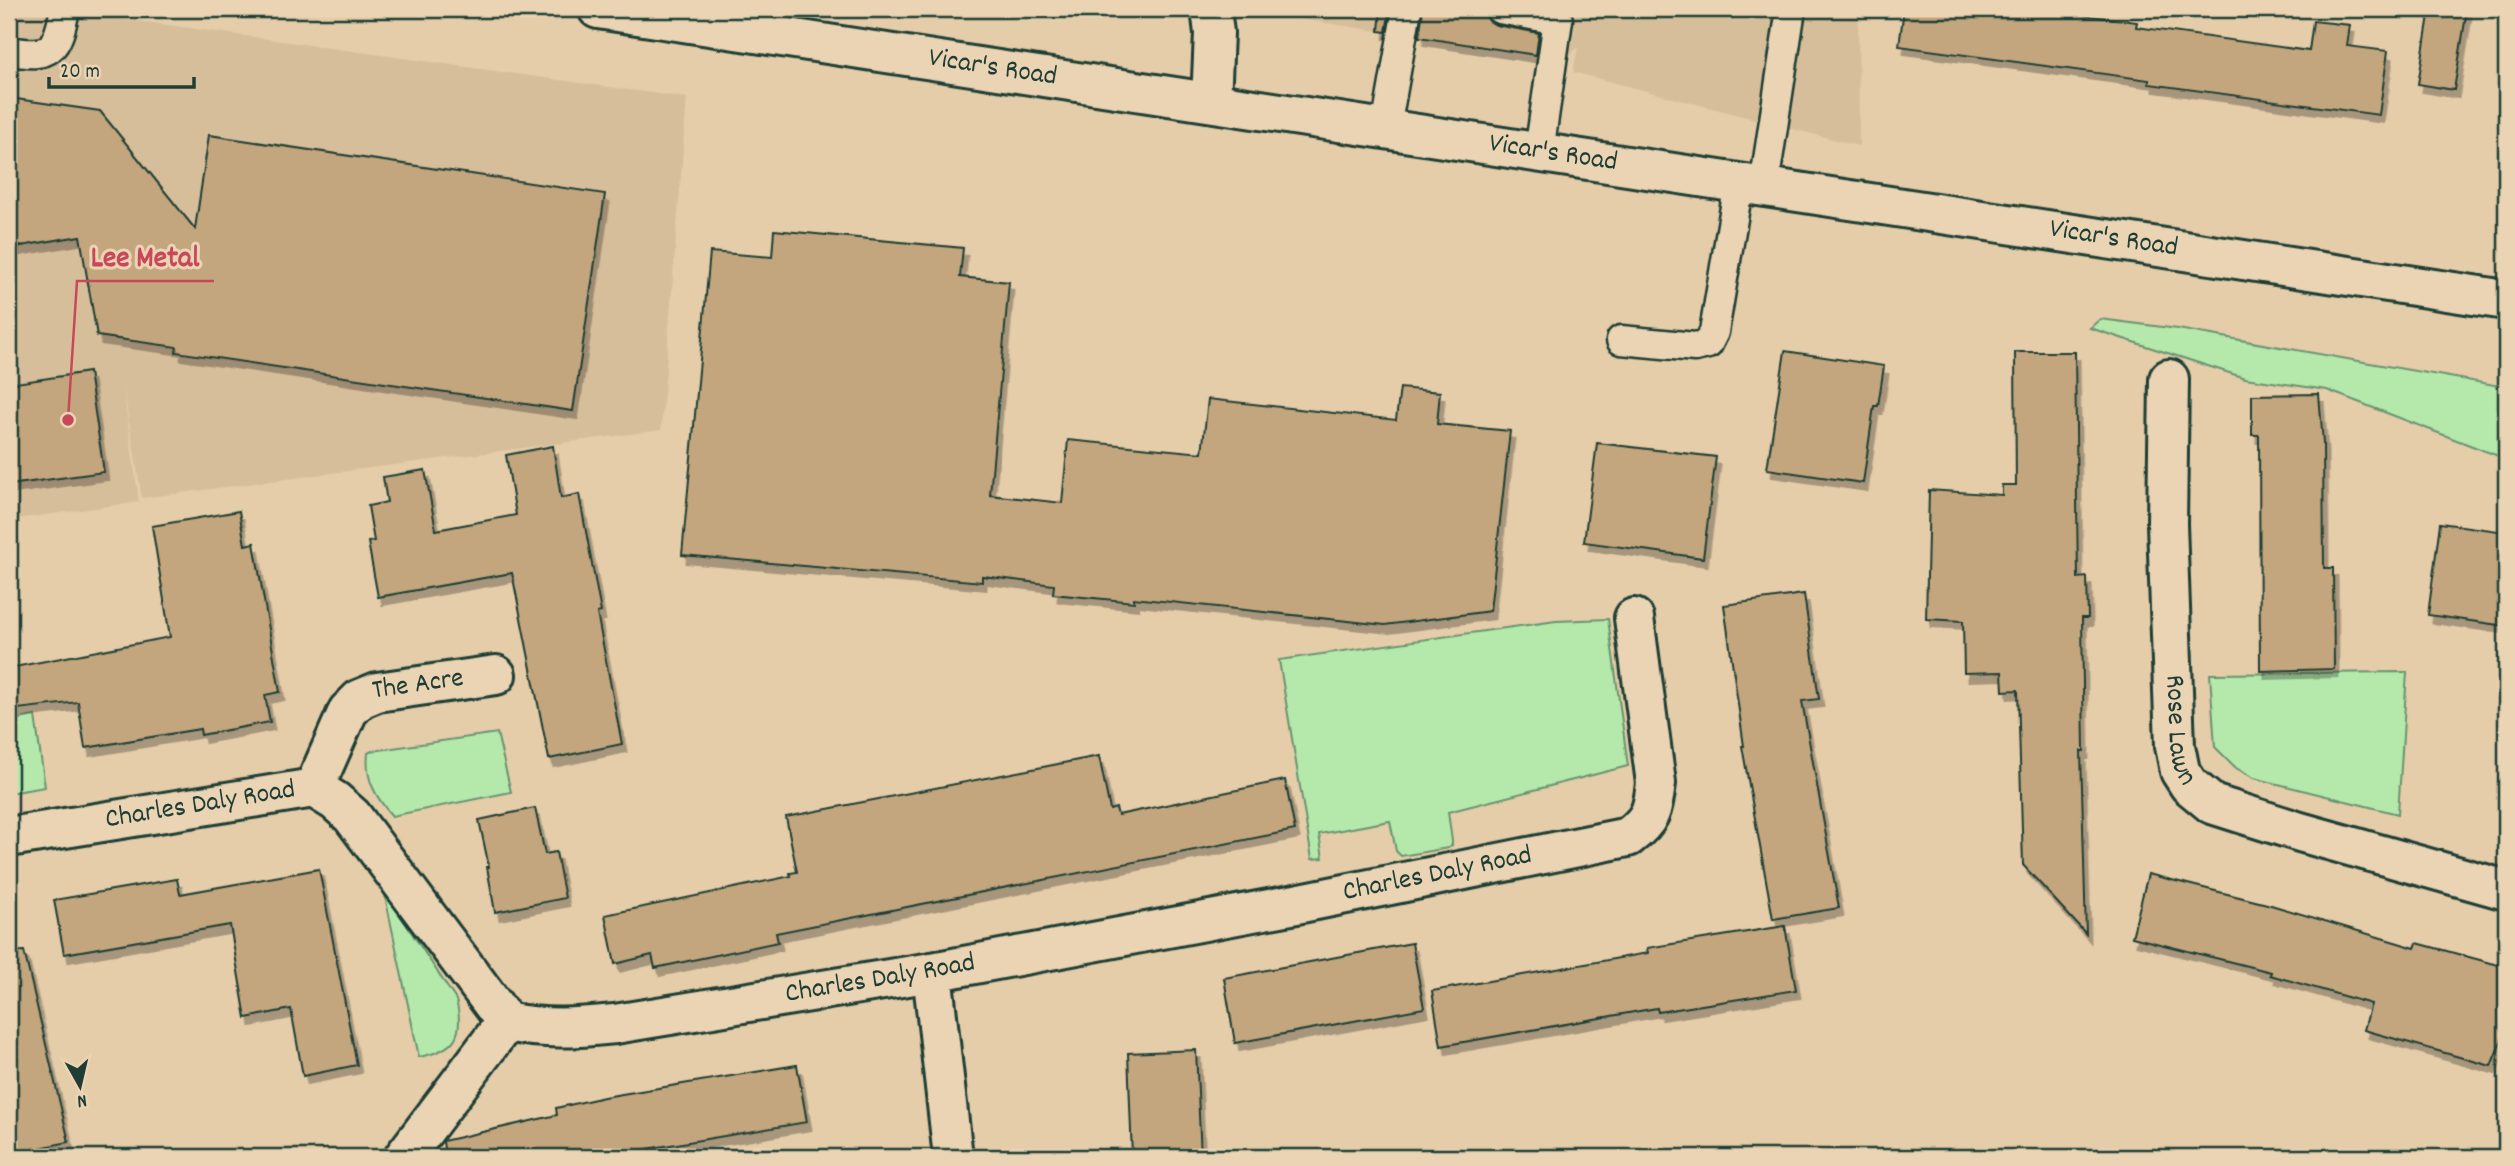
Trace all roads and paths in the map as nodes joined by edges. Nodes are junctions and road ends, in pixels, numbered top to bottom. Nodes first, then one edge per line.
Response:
1 (65, 9) edge
2 (598, 9) edge
3 (1211, 9) edge
4 (1407, 9) edge
5 (1500, 9) edge
6 (1791, 9) edge
7 (9, 51) edge
8 (1211, 102) junction
9 (1386, 128) junction
10 (1539, 152) junction
11 (1752, 184) junction
12 (2506, 300) edge
13 (1621, 340) dead end
14 (2169, 379) dead end
15 (1634, 618) dead end
16 (496, 675) dead end
17 (314, 788) junction
18 (9, 837) edge
19 (2506, 890) edge
20 (932, 972) junction
21 (506, 1022) junction
22 (404, 1157) edge
23 (953, 1157) edge

1 - 7 lane
2 - 8 street, Vicar's Road
3 - 8 street
4 - 9 lane
5 - 10 lane
6 - 11 lane
8 - 9 street, Vicar's Road
9 - 10 street, Vicar's Road
10 - 11 street, Vicar's Road
11 - 12 street, Vicar's Road
11 - 13 lane
14 - 19 street, Rose Lawn
15 - 20 street, Charles Daly Road
16 - 17 street, The Acre
17 - 18 street, Charles Daly Road
17 - 21 street, Charles Daly Road
20 - 21 street, Charles Daly Road
20 - 23 street
21 - 22 street

